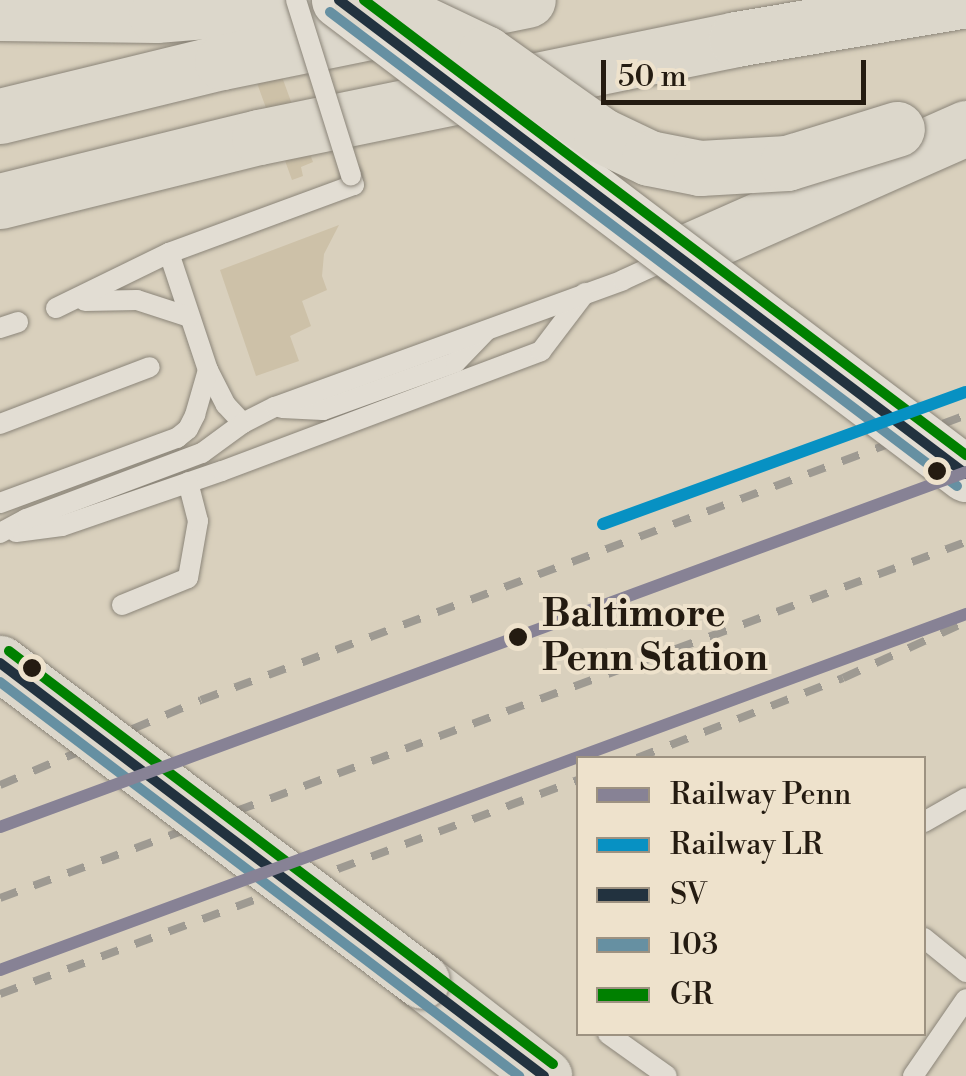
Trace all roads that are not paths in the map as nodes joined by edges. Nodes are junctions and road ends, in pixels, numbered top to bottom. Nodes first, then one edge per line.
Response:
1 (296, 0) edge
2 (340, 0) edge
3 (361, 0) edge
4 (528, 0) edge
5 (966, 0) edge
6 (0, 13) edge
7 (966, 108) edge
8 (0, 116) edge
9 (966, 128) edge
10 (902, 143) junction
11 (0, 201) edge
12 (169, 253) junction
13 (677, 256) junction
14 (585, 293) junction
15 (78, 300) junction
16 (56, 308) dead end
17 (190, 317) junction
18 (150, 367) dead end
19 (208, 370) junction
20 (243, 422) junction
21 (0, 424) edge
22 (966, 474) edge
23 (188, 482) junction
24 (0, 503) edge
25 (0, 535) edge
26 (122, 605) dead end
27 (0, 663) edge
28 (966, 798) edge
29 (926, 821) edge
30 (926, 940) edge
31 (966, 972) edge
32 (965, 1002) edge
33 (611, 1036) edge
34 (544, 1076) edge
35 (668, 1076) edge
36 (913, 1076) edge

1 - 12 lane, bridge
2 - 6 main road
2 - 13 main road, bridge
3 - 10 main road, bridge
4 - 8 main road
5 - 11 main road
7 - 10 main road
9 - 10 main road
10 - 13 main road
12 - 15 lane
12 - 17 lane
13 - 14 lane
13 - 22 main road, bridge
14 - 20 lane
14 - 23 lane
15 - 16 lane
15 - 17 lane
17 - 19 lane
18 - 21 lane
19 - 20 lane
19 - 24 lane
20 - 25 lane
23 - 25 lane
23 - 26 lane
27 - 34 main road, bridge
28 - 29 lane
30 - 31 lane
32 - 36 lane
33 - 35 lane

